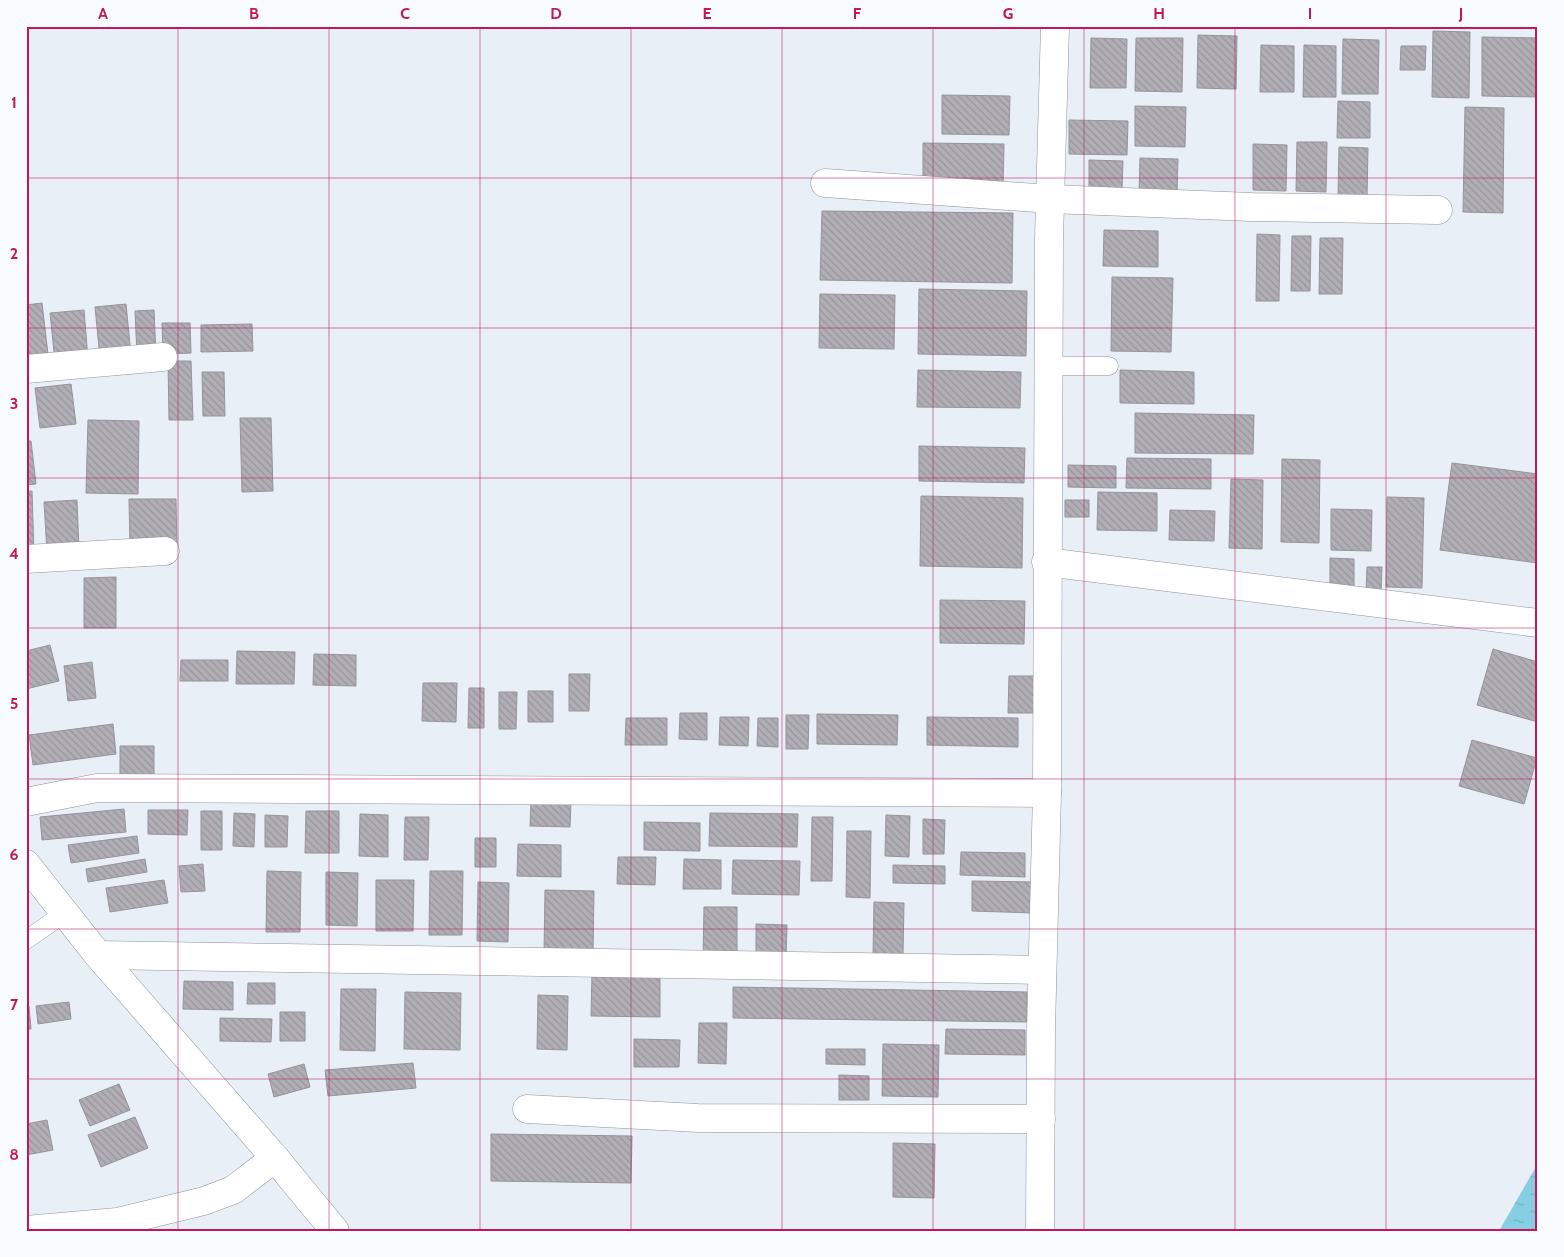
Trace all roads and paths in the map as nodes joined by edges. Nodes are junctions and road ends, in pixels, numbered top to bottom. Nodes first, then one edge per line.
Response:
1 (1055, 26) edge
2 (825, 183) dead end
3 (1050, 198) junction
4 (1438, 210) dead end
5 (163, 357) dead end
6 (1048, 366) junction
7 (1109, 366) dead end
8 (26, 369) edge
9 (165, 551) dead end
10 (26, 559) edge
11 (1046, 562) junction
12 (1538, 623) edge
13 (1047, 793) junction
14 (26, 802) edge
15 (26, 864) edge
16 (65, 913) junction
17 (26, 940) edge
18 (98, 955) junction
19 (1042, 970) junction
20 (527, 1109) dead end
21 (1041, 1119) junction
22 (275, 1158) junction
23 (26, 1230) edge
24 (335, 1231) edge
25 (1040, 1231) edge

1 - 3 street
2 - 3 street
3 - 4 street
3 - 6 street
5 - 8 street
6 - 7 lane
6 - 11 street
9 - 10 street
11 - 12 street
11 - 13 street
13 - 14 street
13 - 19 street
15 - 16 street
16 - 17 lane
16 - 18 street
18 - 19 street
18 - 22 street
19 - 21 street
20 - 21 street
21 - 25 street
22 - 23 street
22 - 24 street

